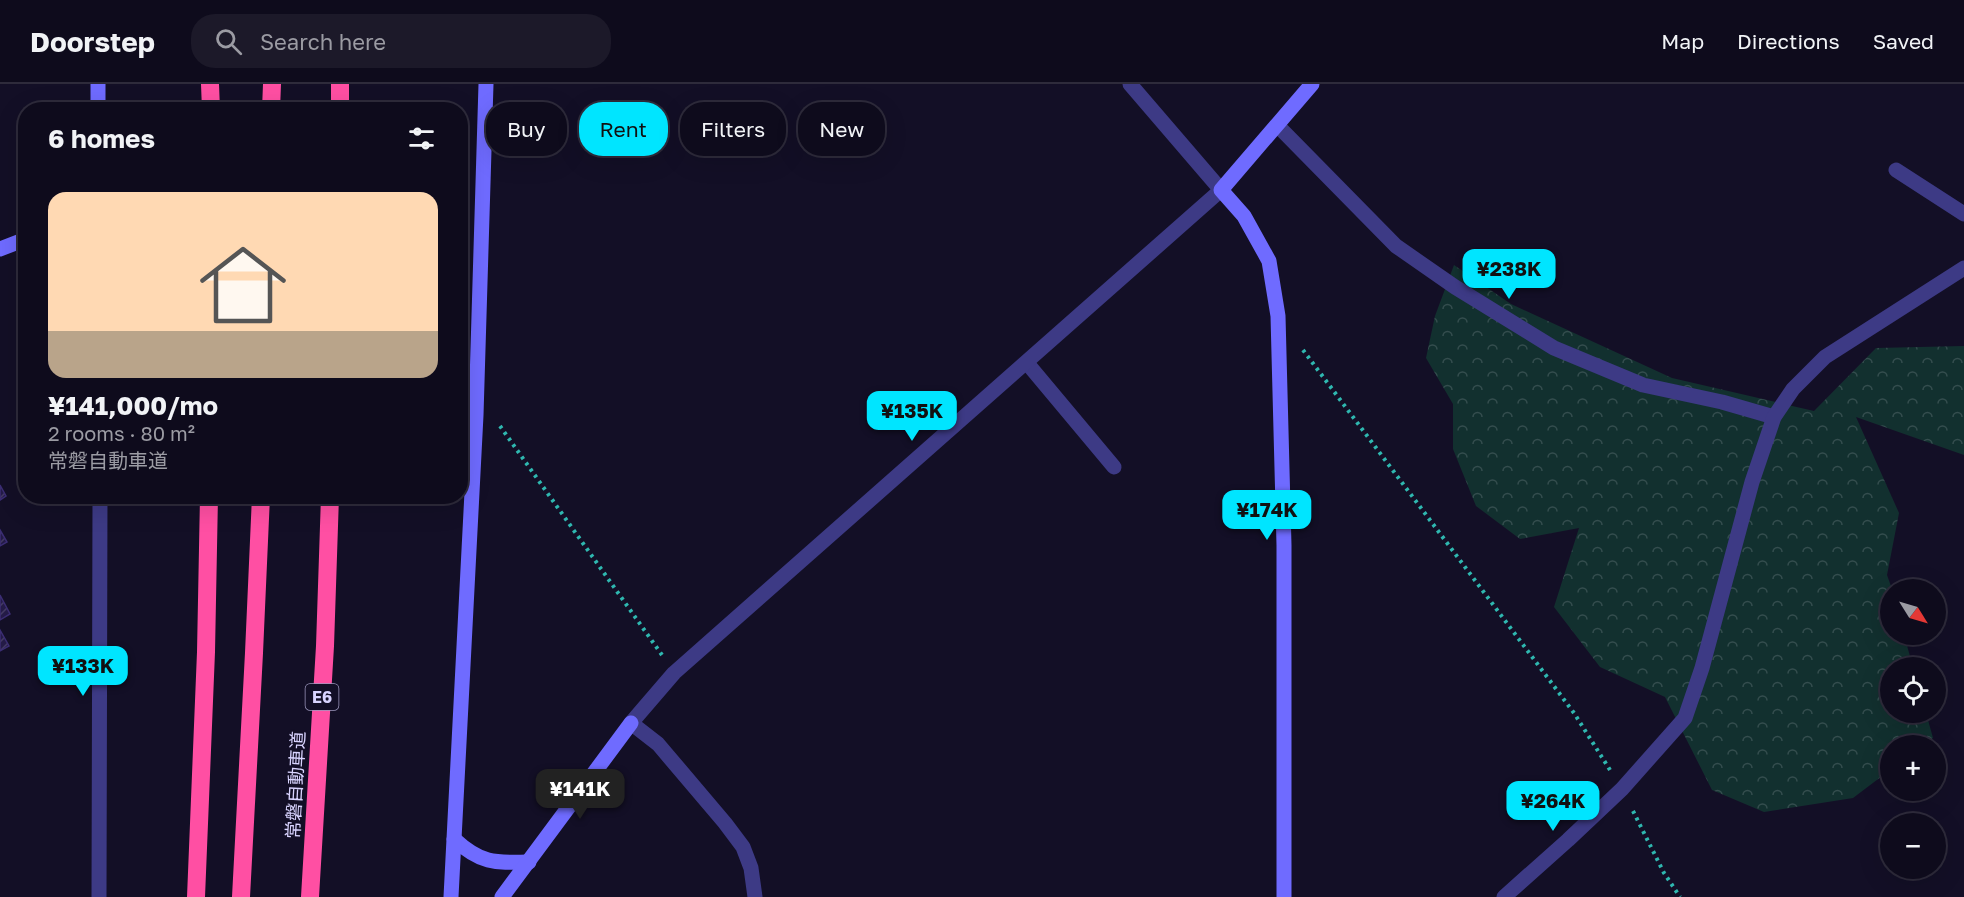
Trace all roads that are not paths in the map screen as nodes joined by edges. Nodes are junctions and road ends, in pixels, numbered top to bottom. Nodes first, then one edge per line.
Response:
1 (98, 84) edge
2 (210, 84) edge
3 (272, 84) edge
4 (340, 84) edge
5 (486, 84) edge
6 (1130, 84) edge
7 (1312, 84) edge
8 (98, 102) edge
9 (211, 102) edge
10 (271, 102) edge
11 (340, 102) edge
12 (1277, 125) junction
13 (1896, 170) dead end
14 (1221, 190) junction
15 (1964, 214) edge
16 (18, 242) edge
17 (0, 249) edge
18 (1964, 268) edge
19 (1026, 363) junction
20 (1774, 417) junction
21 (1114, 467) dead end
22 (100, 504) edge
23 (209, 504) edge
24 (261, 504) edge
25 (330, 504) edge
26 (631, 723) junction
27 (454, 839) junction
28 (529, 862) junction
29 (99, 897) edge
30 (196, 897) edge
31 (241, 897) edge
32 (310, 897) edge
33 (451, 897) edge
34 (502, 897) edge
35 (755, 897) edge
36 (1284, 897) edge
37 (1504, 897) edge

1 - 8 street
2 - 9 highway
3 - 10 highway
4 - 11 highway
5 - 27 street
6 - 14 street
7 - 12 street
12 - 14 street
12 - 20 street
13 - 15 street
14 - 19 street
14 - 36 street
16 - 17 street
18 - 20 street
19 - 21 street
19 - 26 street
20 - 37 street
22 - 29 street
23 - 30 highway
24 - 31 highway
25 - 32 highway, 常磐自動車道 / E6
26 - 28 street
26 - 35 street
27 - 28 street
27 - 33 street
28 - 34 street

